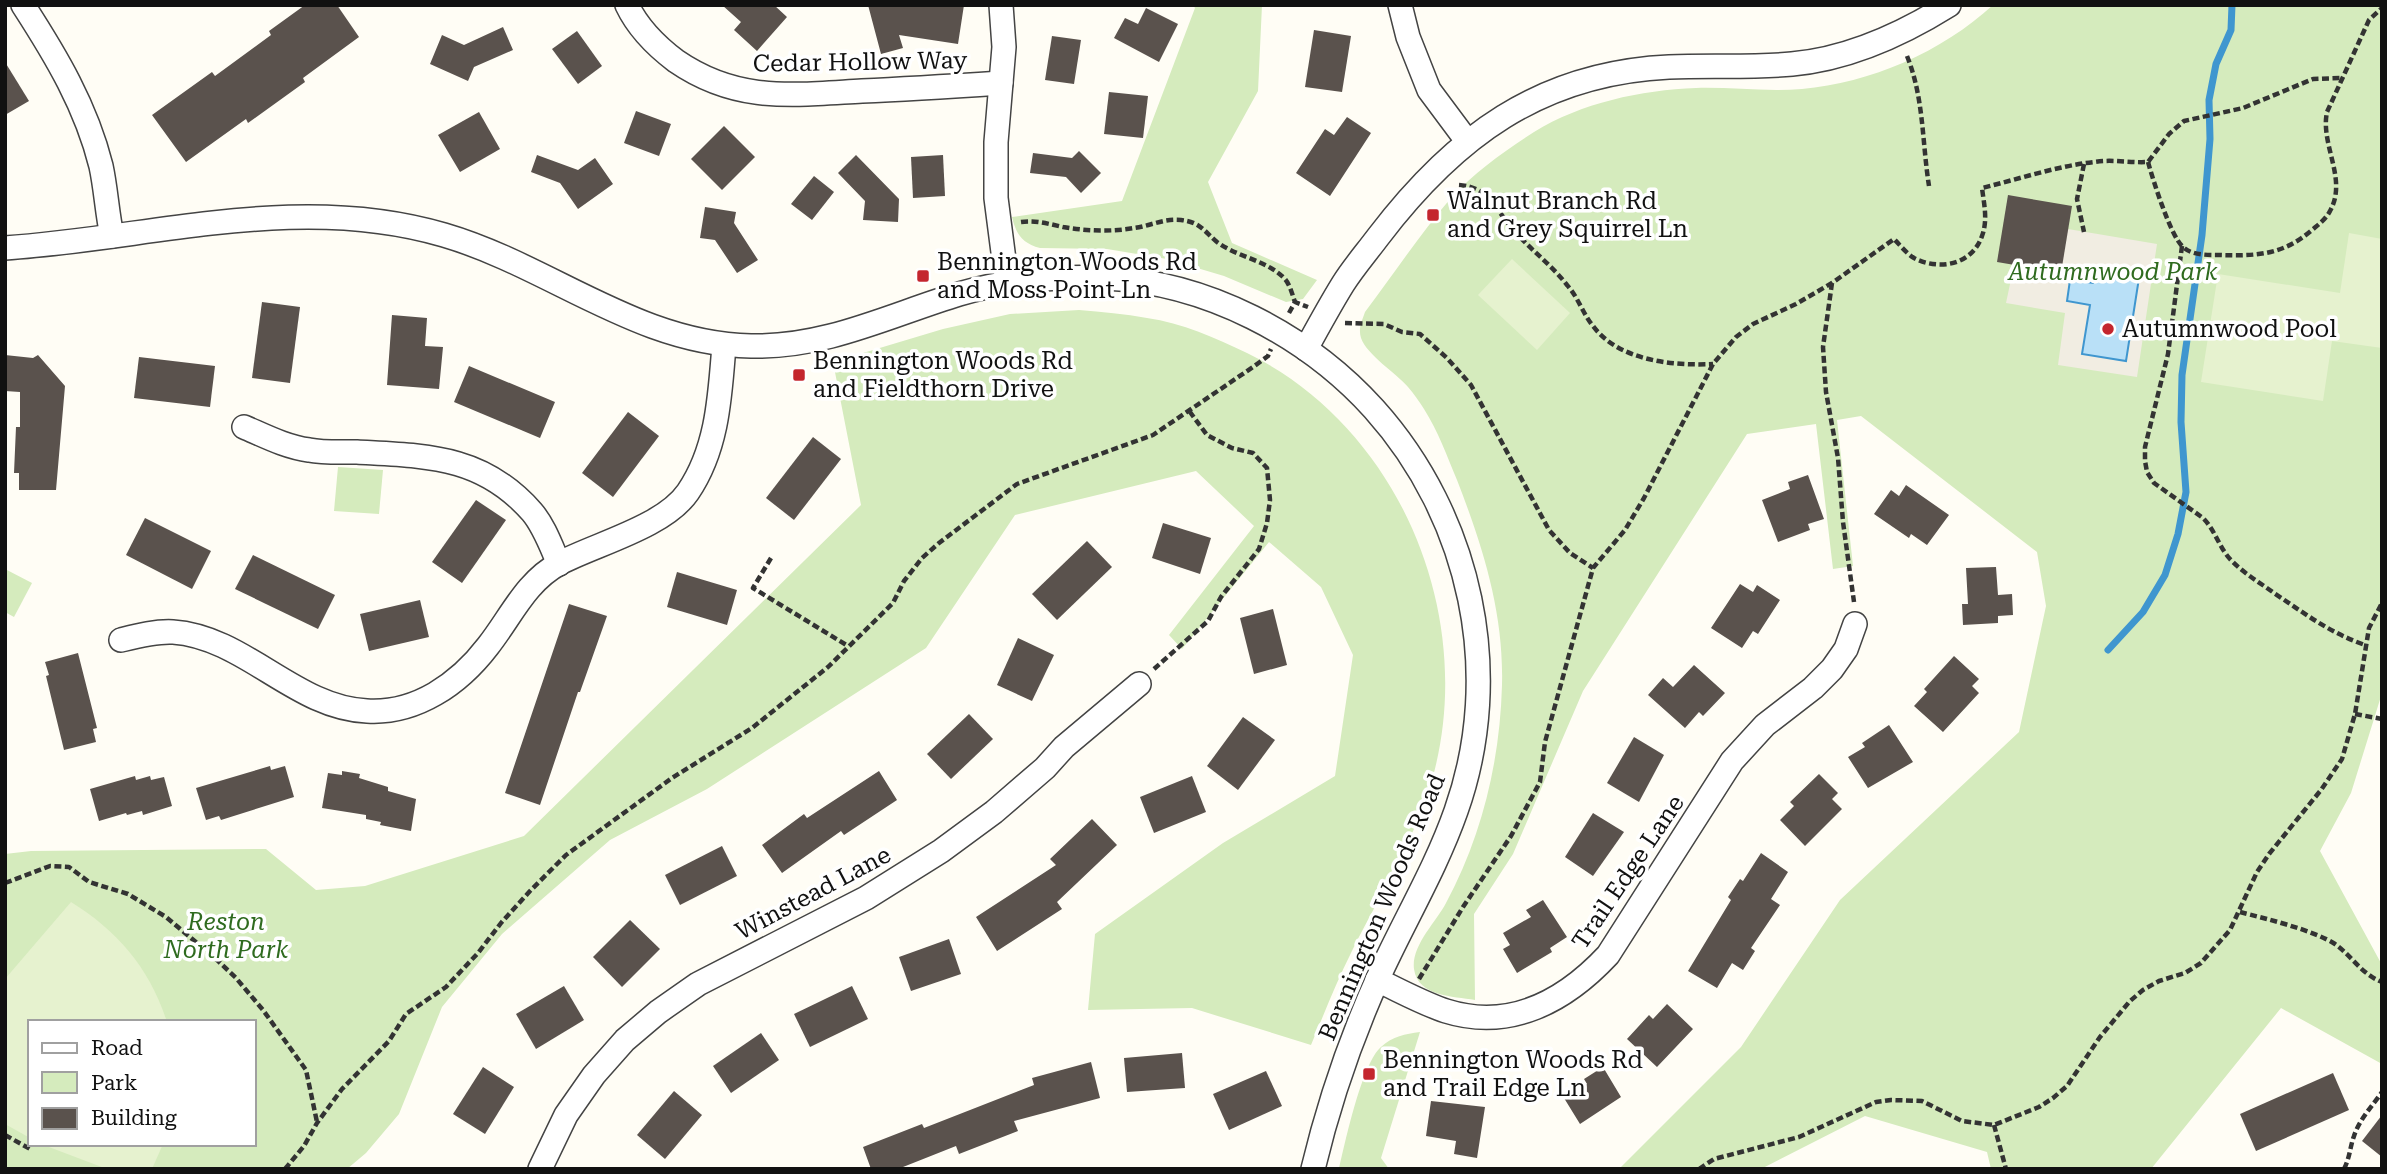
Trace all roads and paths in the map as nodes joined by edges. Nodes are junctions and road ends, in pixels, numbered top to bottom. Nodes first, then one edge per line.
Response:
1 (23, 5) edge
2 (627, 5) edge
3 (1002, 5) edge
4 (1400, 5) edge
5 (1949, 5) edge
6 (2382, 8) edge
7 (1907, 56) dead end
8 (2340, 78) junction
9 (1001, 83) junction
10 (1467, 141) junction
11 (2148, 162) junction
12 (2084, 163) junction
13 (1459, 185) dead end
14 (1929, 186) dead end
15 (1000, 227) junction
16 (2084, 232) dead end
17 (112, 236) junction
18 (2182, 246) junction
19 (5, 248) edge
20 (1007, 283) junction
21 (1832, 283) junction
22 (1295, 302) dead end
23 (1354, 324) dead end
24 (1279, 331) junction
25 (724, 345) junction
26 (1306, 349) junction
27 (1713, 364) junction
28 (1190, 412) junction
29 (244, 427) dead end
30 (771, 558) dead end
31 (559, 564) junction
32 (1593, 568) junction
33 (2382, 603) edge
34 (1855, 624) joint
35 (121, 640) dead end
36 (2365, 645) junction
37 (848, 646) junction
38 (1139, 684) joint
39 (2356, 714) junction
40 (2382, 719) edge
41 (5, 883) edge
42 (2240, 912) junction
43 (1377, 980) junction
44 (2382, 982) edge
45 (1410, 995) junction
46 (2382, 1092) edge
47 (317, 1123) junction
48 (1994, 1125) junction
49 (5, 1135) edge
50 (32, 1150) dead end
51 (285, 1169) edge
52 (540, 1169) edge
53 (1313, 1169) edge
54 (1699, 1169) edge
55 (2006, 1169) edge
56 (2344, 1169) edge

1 - 17 street
2 - 9 street, Cedar Hollow Way
3 - 9 street
4 - 10 street
5 - 10 street
6 - 8 path
7 - 14 path
8 - 11 path
8 - 18 path
9 - 15 street
10 - 26 street
11 - 12 path
11 - 18 path
12 - 16 path
12 - 21 path
13 - 27 path
15 - 20 street
15 - 22 path
17 - 19 street, Bennington Woods Road
17 - 25 street, Bennington Woods Road
18 - 36 path
20 - 24 street, Bennington Woods Road
20 - 25 street, Bennington Woods Road
21 - 27 path
21 - 34 path
23 - 32 path
24 - 26 street, Bennington Woods Road
24 - 28 path
25 - 31 street
26 - 43 street, Bennington Woods Road
27 - 32 path
28 - 37 path
28 - 38 path
29 - 31 street
30 - 37 path
31 - 35 street
32 - 45 path
33 - 36 path
34 - 45 street, Trail Edge Lane
36 - 39 path
37 - 47 path
38 - 52 street, Winstead Lane
39 - 40 path
39 - 42 path
41 - 47 path
42 - 44 path
42 - 48 path
43 - 45 street, Trail Edge Lane
43 - 53 street, Bennington Woods Road
46 - 56 path
47 - 51 path
48 - 54 path
48 - 55 path
49 - 50 path

